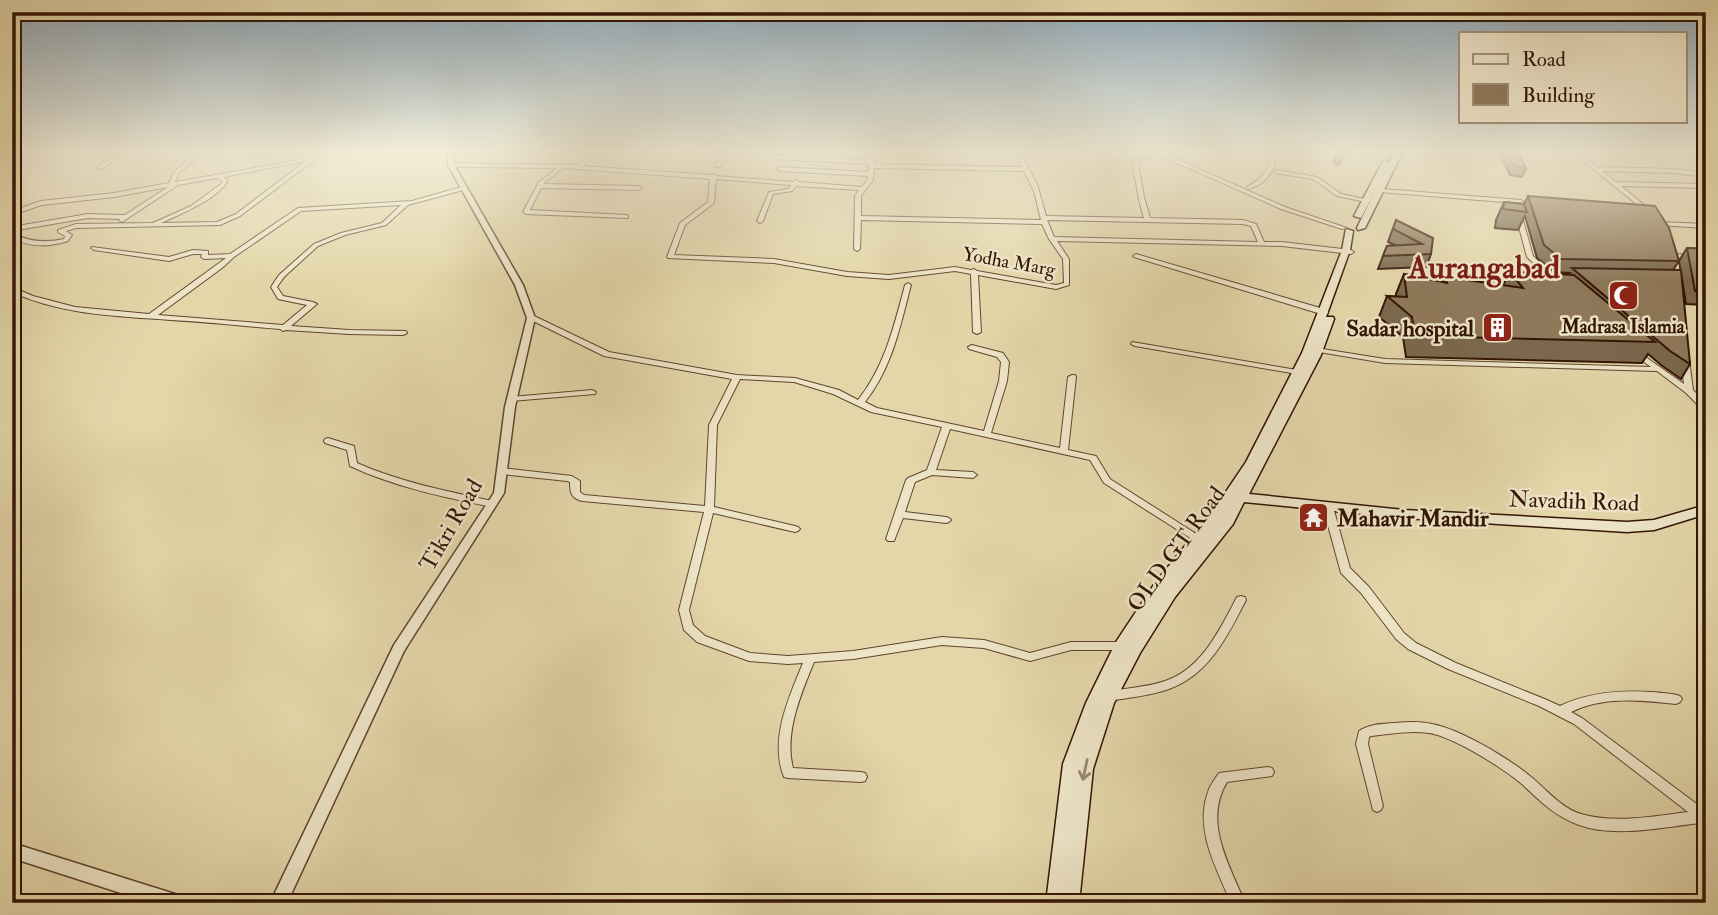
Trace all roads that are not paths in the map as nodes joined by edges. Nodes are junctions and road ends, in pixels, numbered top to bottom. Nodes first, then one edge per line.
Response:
1 (107, 196) edge
2 (157, 196) edge
3 (208, 196) edge
4 (261, 196) edge
5 (437, 196) edge
6 (469, 196) edge
7 (534, 196) edge
8 (712, 196) edge
9 (770, 196) edge
10 (858, 196) edge
11 (1038, 196) edge
12 (1139, 196) edge
13 (1255, 196) edge
14 (1269, 196) edge
15 (1342, 196) edge
16 (1369, 196) edge
17 (1378, 196) edge
18 (1441, 196) edge
19 (1630, 196) edge
20 (77, 201) junction
21 (1366, 201) junction
22 (1521, 202) junction
23 (406, 204) junction
24 (1545, 204) edge
25 (1640, 212) edge
26 (12, 213) edge
27 (1652, 214) junction
28 (127, 217) junction
29 (626, 217) dead end
30 (69, 218) junction
31 (857, 218) junction
32 (1147, 218) junction
33 (1043, 220) junction
34 (760, 221) dead end
35 (118, 223) junction
36 (1658, 224) junction
37 (151, 225) junction
38 (1706, 226) edge
39 (1352, 228) junction
40 (13, 231) edge
41 (1664, 234) edge
42 (1052, 239) junction
43 (1262, 244) junction
44 (1670, 244) edge
45 (94, 248) dead end
46 (857, 249) dead end
47 (1348, 251) junction
48 (232, 256) junction
49 (1136, 256) dead end
50 (1674, 256) junction
51 (1706, 258) edge
52 (1676, 268) edge
53 (974, 271) junction
54 (1551, 277) junction
55 (1564, 278) edge
56 (908, 285) dead end
57 (1561, 286) edge
58 (12, 289) edge
59 (1324, 312) junction
60 (150, 317) junction
61 (531, 317) junction
62 (284, 329) junction
63 (976, 332) dead end
64 (403, 333) dead end
65 (1135, 344) dead end
66 (1628, 346) edge
67 (972, 347) dead end
68 (1319, 350) junction
69 (1684, 354) edge
70 (1656, 369) junction
71 (1297, 372) junction
72 (737, 377) junction
73 (1072, 377) dead end
74 (1689, 391) junction
75 (592, 393) dead end
76 (512, 399) junction
77 (860, 403) junction
78 (1706, 408) edge
79 (947, 425) junction
80 (987, 434) junction
81 (328, 441) dead end
82 (1064, 450) junction
83 (502, 471) junction
84 (931, 472) junction
85 (973, 475) dead end
86 (1236, 497) junction
87 (492, 504) junction
88 (1328, 507) junction
89 (709, 509) junction
90 (1706, 509) edge
91 (899, 514) junction
92 (946, 520) dead end
93 (794, 530) dead end
94 (891, 539) dead end
95 (1198, 539) junction
96 (1241, 600) dead end
97 (1121, 646) junction
98 (810, 659) junction
99 (1110, 696) junction
100 (1676, 699) dead end
101 (1561, 711) junction
102 (1268, 772) dead end
103 (861, 777) dead end
104 (1377, 806) dead end
105 (1704, 818) edge
106 (12, 850) edge
107 (178, 903) edge
108 (278, 903) edge
109 (1056, 903) edge
110 (1069, 903) edge
111 (1238, 903) edge

1 - 20 street
2 - 28 street
3 - 37 street
4 - 37 street
5 - 23 street
6 - 61 street
7 - 29 street
8 - 53 street, Yodha Marg
9 - 34 street
10 - 31 street
11 - 33 street
12 - 32 street
13 - 39 street
14 - 39 street
15 - 21 street
16 - 21 main road
17 - 39 main road, OLD GT Road
18 - 22 street
19 - 27 street
20 - 26 street
20 - 30 street
21 - 39 main road
22 - 24 street
22 - 54 street
23 - 48 street
23 - 62 street
25 - 27 street
27 - 36 street
28 - 30 street
28 - 35 street
30 - 40 street
31 - 33 street
31 - 46 street
32 - 33 street
32 - 43 street
33 - 42 street
35 - 37 street
35 - 40 street
36 - 38 street
36 - 41 street
39 - 47 main road, OLD GT Road
42 - 43 street, Yodha Marg
42 - 53 street, Yodha Marg
43 - 47 street, Yodha Marg
44 - 50 street
45 - 48 street
47 - 59 main road, OLD GT Road
47 - 68 main road, OLD GT Road
48 - 60 street
49 - 59 street
50 - 51 street
50 - 52 street
53 - 63 street
54 - 55 street
54 - 57 street
56 - 77 street
58 - 60 street
59 - 71 main road, OLD GT Road
60 - 62 street
61 - 72 street
61 - 76 street, Tikri Road
62 - 64 street
65 - 71 street
66 - 70 street
67 - 80 street
68 - 70 street
68 - 86 main road, OLD GT Road
69 - 74 street
70 - 74 street
71 - 86 main road, OLD GT Road
72 - 77 street
72 - 89 street
73 - 82 street
74 - 78 street
75 - 76 street
76 - 83 street, Tikri Road
77 - 79 street
79 - 80 street
79 - 84 street
80 - 82 street
81 - 87 street
82 - 95 street
83 - 87 street, Tikri Road
83 - 89 street
84 - 85 street
84 - 91 street
86 - 88 main road, Navadih Road
86 - 95 main road, OLD GT Road
86 - 99 main road, OLD GT Road
87 - 108 street, Tikri Road
88 - 90 main road, Navadih Road
88 - 101 street
89 - 93 street
89 - 98 street
91 - 92 street
91 - 94 street
95 - 97 main road, OLD GT Road
96 - 99 street
97 - 98 street
97 - 109 main road, OLD GT Road
98 - 103 street
99 -> 110 main road, OLD GT Road
100 - 101 street
101 - 105 street
102 - 111 street
104 - 105 street
106 - 107 street

